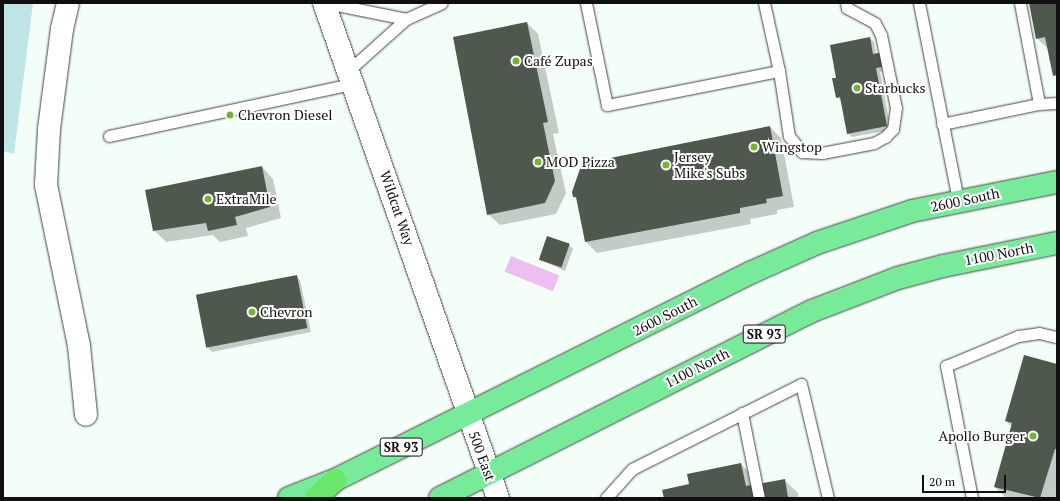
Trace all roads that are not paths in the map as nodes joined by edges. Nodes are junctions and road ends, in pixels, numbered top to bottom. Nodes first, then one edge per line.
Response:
1 (68, 3) edge
2 (324, 3) edge
3 (327, 3) edge
4 (442, 3) edge
5 (586, 3) edge
6 (764, 3) edge
7 (919, 3) edge
8 (1020, 3) edge
9 (847, 6) edge
10 (406, 19) junction
11 (779, 71) junction
12 (350, 77) junction
13 (1057, 103) edge
14 (1039, 104) junction
15 (942, 124) junction
16 (109, 136) dead end
17 (1057, 182) edge
18 (958, 200) junction
19 (1057, 242) edge
20 (1057, 337) edge
21 (742, 413) junction
22 (468, 414) junction
23 (86, 415) dead end
24 (488, 473) junction
25 (335, 480) junction
26 (289, 498) edge
27 (316, 498) edge
28 (440, 498) edge
29 (498, 498) edge
30 (606, 498) edge
31 (759, 498) edge
32 (828, 498) edge
33 (972, 498) edge

1 - 23 street
2 - 12 street, Wildcat Way
3 - 10 lane
4 - 10 lane
5 - 11 lane
6 - 11 lane
7 - 15 lane
8 - 14 lane
9 - 11 lane
10 - 12 lane
12 - 16 lane
12 - 22 street, Wildcat Way
13 - 14 lane
14 - 15 lane
15 - 18 lane
17 - 18 main road, 2600 South / SR 93
18 - 22 main road, 2600 South / SR 93
19 - 24 main road, 1100 North / SR 93
20 - 33 lane
21 - 30 lane
21 - 31 lane
21 - 32 lane
22 - 24 street, 500 East
22 - 25 main road, 2600 South / SR 93
24 - 28 main road, 1100 North / SR 93
24 - 29 street, 500 East
25 - 26 main road, 2600 South / SR 93
25 - 27 highway

